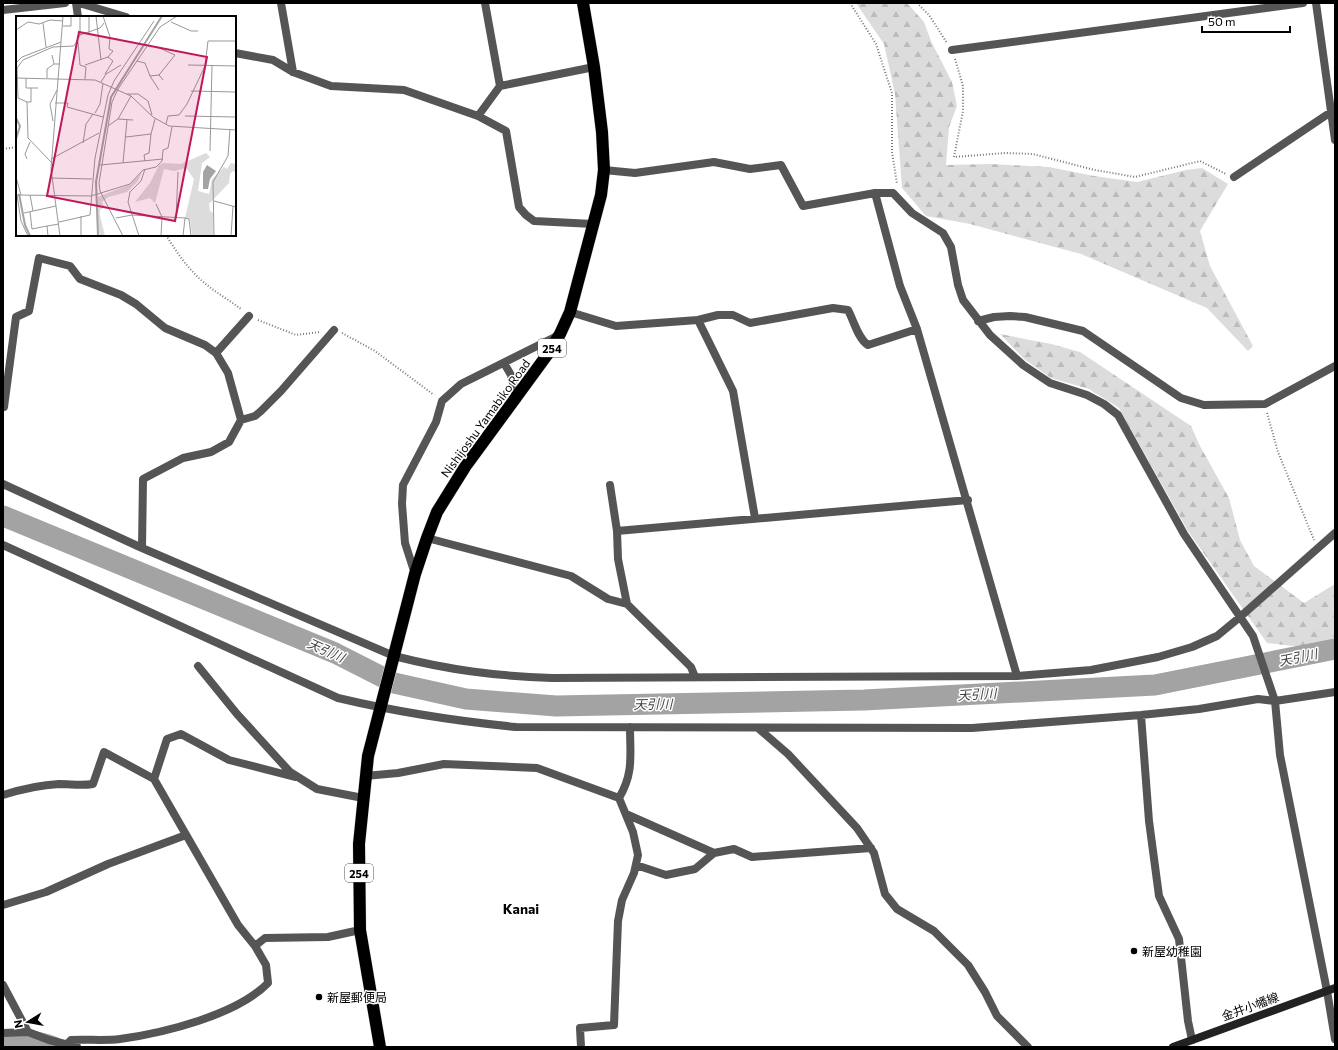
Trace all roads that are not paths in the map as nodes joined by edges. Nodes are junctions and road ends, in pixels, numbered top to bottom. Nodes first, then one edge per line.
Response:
1 (66, 3) edge
2 (76, 3) edge
3 (80, 3) edge
4 (281, 3) edge
5 (485, 3) edge
6 (582, 3) edge
7 (1303, 3) edge
8 (1316, 3) edge
9 (3, 10) edge
10 (78, 16) edge
11 (123, 16) edge
12 (952, 50) road end
13 (236, 53) edge
14 (594, 67) junction
15 (293, 72) junction
16 (500, 86) junction
17 (1333, 112) edge
18 (478, 116) junction
19 (1335, 140) edge
20 (604, 170) junction
21 (1234, 178) road end
22 (875, 193) junction
23 (593, 224) junction
24 (570, 312) junction
25 (249, 316) road end
26 (698, 320) junction
27 (978, 321) junction
28 (917, 329) junction
29 (334, 330) road end
30 (560, 334) junction
31 (216, 353) junction
32 (504, 363) junction
33 (1335, 366) edge
34 (517, 399) junction
35 (4, 407) edge
36 (241, 420) junction
37 (3, 484) edge
38 (610, 485) dead end
39 (968, 500) junction
40 (754, 518) junction
41 (617, 532) junction
42 (1335, 533) edge
43 (426, 538) junction
44 (3, 545) edge
45 (142, 548) junction
46 (416, 574) junction
47 (627, 604) junction
48 (1240, 618) junction
49 (393, 658) junction
50 (198, 666) dead end
51 (1017, 676) junction
52 (695, 677) junction
53 (1335, 692) edge
54 (1275, 701) junction
55 (381, 704) junction
56 (1141, 715) junction
57 (630, 727) junction
58 (758, 728) junction
59 (365, 776) junction
60 (154, 779) junction
61 (301, 779) junction
62 (3, 795) edge
63 (363, 798) junction
64 (619, 798) junction
65 (626, 814) junction
66 (186, 834) junction
67 (870, 848) junction
68 (714, 853) junction
69 (636, 865) junction
70 (3, 905) edge
71 (360, 930) junction
72 (255, 946) junction
73 (3, 985) edge
74 (1331, 989) edge
75 (28, 1032) junction
76 (3, 1033) edge
77 (1335, 1039) edge
78 (1192, 1040) junction
79 (67, 1044) junction
80 (77, 1047) edge
81 (380, 1047) edge
82 (581, 1047) edge
83 (1028, 1047) edge
84 (1172, 1047) edge

1 - 9 street
2 - 10 street
3 - 11 street
4 - 15 street
5 - 16 street
6 - 14 highway, Nishijoshu Yamabiko Road / 254
7 - 12 street
8 - 17 street
13 - 15 street
14 - 16 street
14 - 20 highway, Nishijoshu Yamabiko Road / 254
15 - 18 street
16 - 18 street
17 - 19 street
17 - 21 street
18 - 23 street
20 - 22 street
20 - 23 highway, Nishijoshu Yamabiko Road / 254
22 - 27 street
22 - 28 street
23 - 24 highway, Nishijoshu Yamabiko Road / 254
24 - 26 street
24 - 30 highway, Nishijoshu Yamabiko Road / 254
25 - 31 street
26 - 28 street
26 - 40 street
27 - 33 street
27 - 48 street
28 - 39 street
29 - 36 street
30 - 32 street
30 - 34 highway, Nishijoshu Yamabiko Road / 254
31 - 35 street
31 - 36 street
32 - 34 street
32 - 46 street
34 - 43 highway, Nishijoshu Yamabiko Road / 254
36 - 45 street
37 - 45 street
38 - 41 street
39 - 40 street
39 - 51 street
40 - 41 street
41 - 47 street
42 - 48 street
43 - 46 highway, Nishijoshu Yamabiko Road / 254
43 - 47 street
44 - 55 street
45 - 49 street
46 - 49 highway, Nishijoshu Yamabiko Road / 254
47 - 52 street
48 - 51 street
48 - 54 street
49 - 52 street
49 - 55 highway, 254
50 - 61 street
51 - 52 street
53 - 54 street
54 - 56 street
54 - 74 street
55 - 57 street
55 - 59 highway, 254
56 - 58 street
56 - 78 street
57 - 58 street
57 - 64 street
58 - 67 street
59 - 63 highway, 254
59 - 64 street
60 - 61 street
60 - 62 street
60 - 66 street
61 - 63 street
63 - 71 highway, 254
64 - 65 street
65 - 68 street
65 - 69 street
66 - 70 street
66 - 72 street
67 - 68 street
67 - 83 street
68 - 69 street
69 - 82 street
71 - 72 street
71 - 81 highway, 254
72 - 79 street
73 - 75 street
74 - 77 street
74 - 78 main road, 金井小幡線
75 - 76 street
75 - 79 street
78 - 84 main road, 金井小幡線
79 - 80 street

